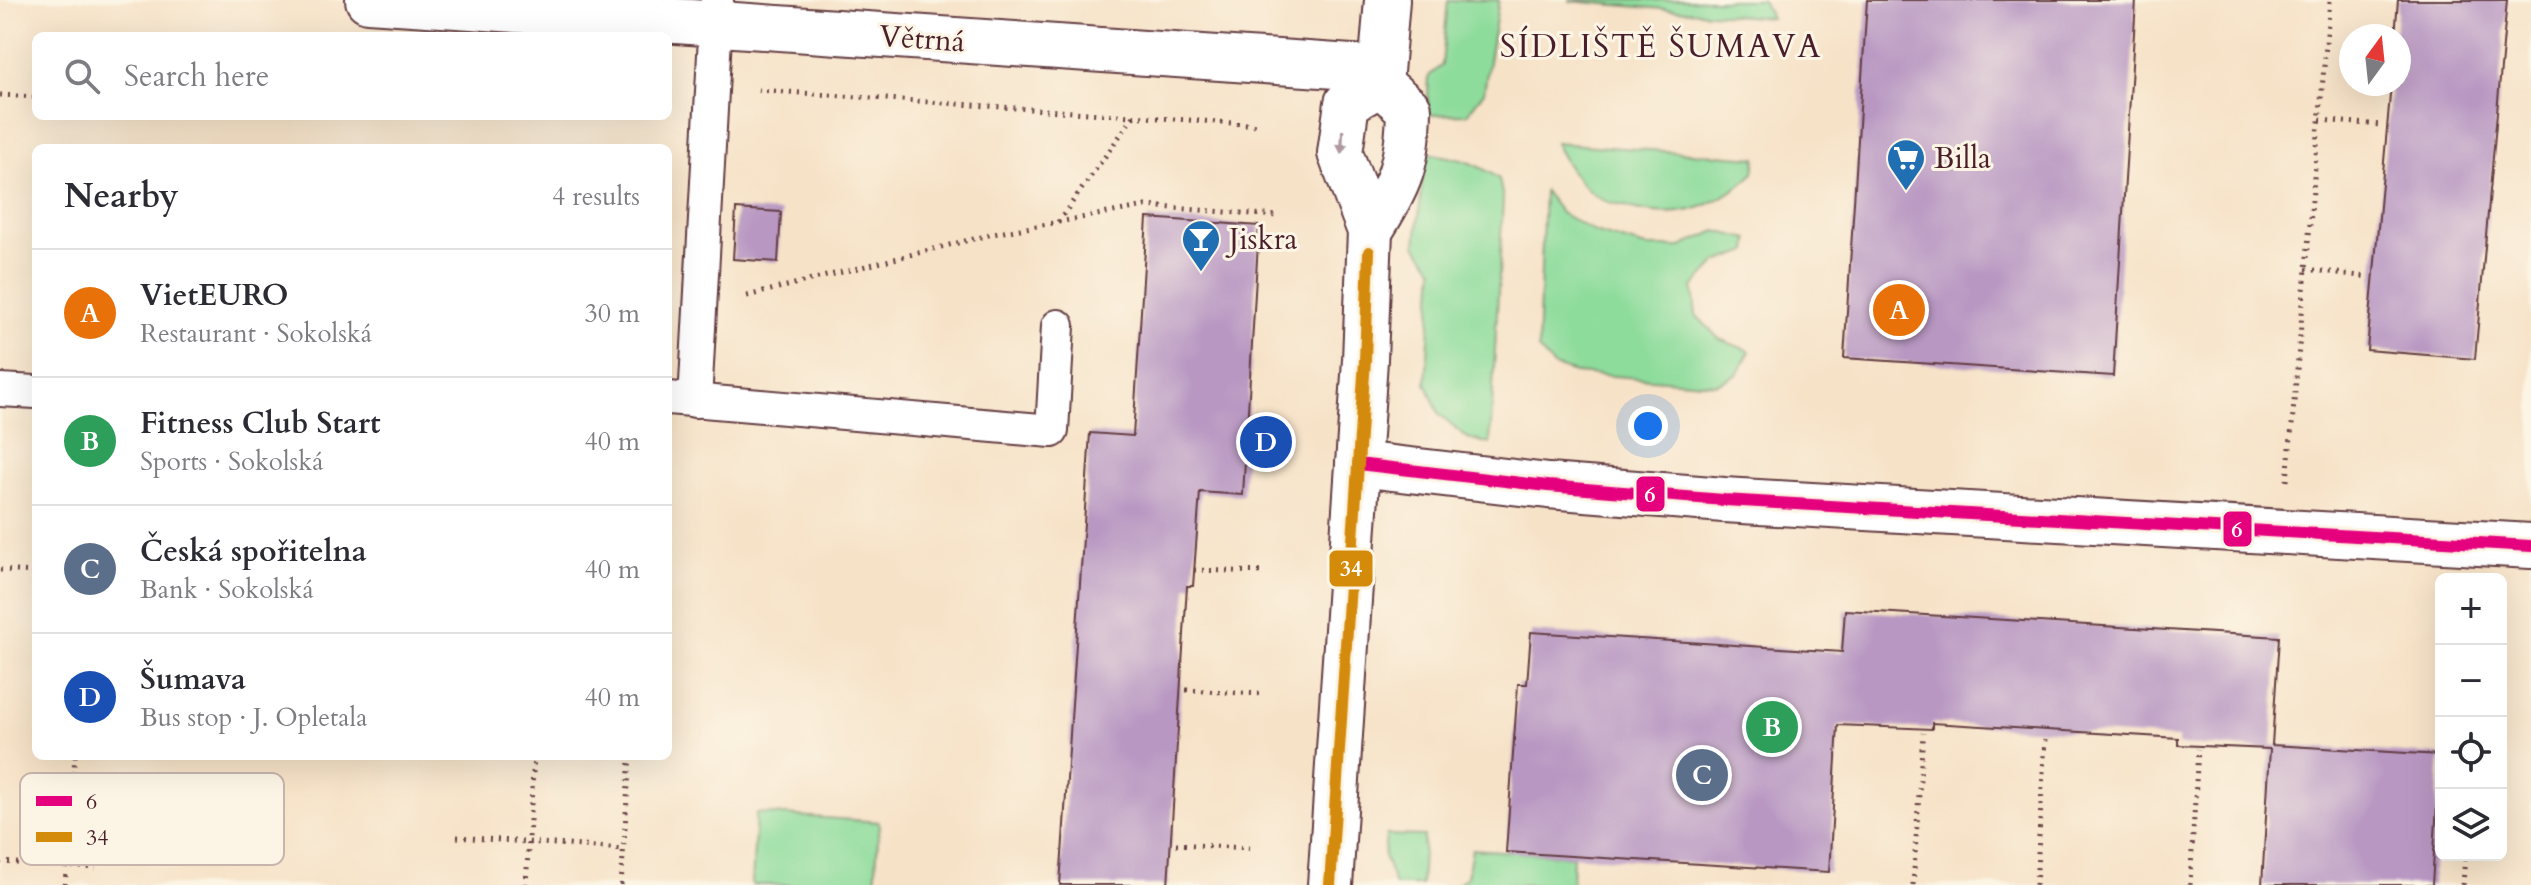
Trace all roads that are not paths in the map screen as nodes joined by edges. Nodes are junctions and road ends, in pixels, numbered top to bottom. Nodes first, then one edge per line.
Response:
1 (368, 0) edge
2 (1387, 0) edge
3 (717, 12) edge
4 (1380, 76) junction
5 (1370, 231) junction
6 (1058, 326) dead end
7 (0, 390) edge
8 (32, 392) edge
9 (681, 399) edge
10 (1358, 464) junction
11 (2531, 546) edge
12 (1330, 885) edge

1 - 3 street, Větrná
2 - 4 street
3 - 4 street, Větrná
3 - 9 lane
4 - 5 street
4 -> 5 street
5 - 10 street
6 - 9 lane
7 - 8 lane
10 - 11 street
10 - 12 street

